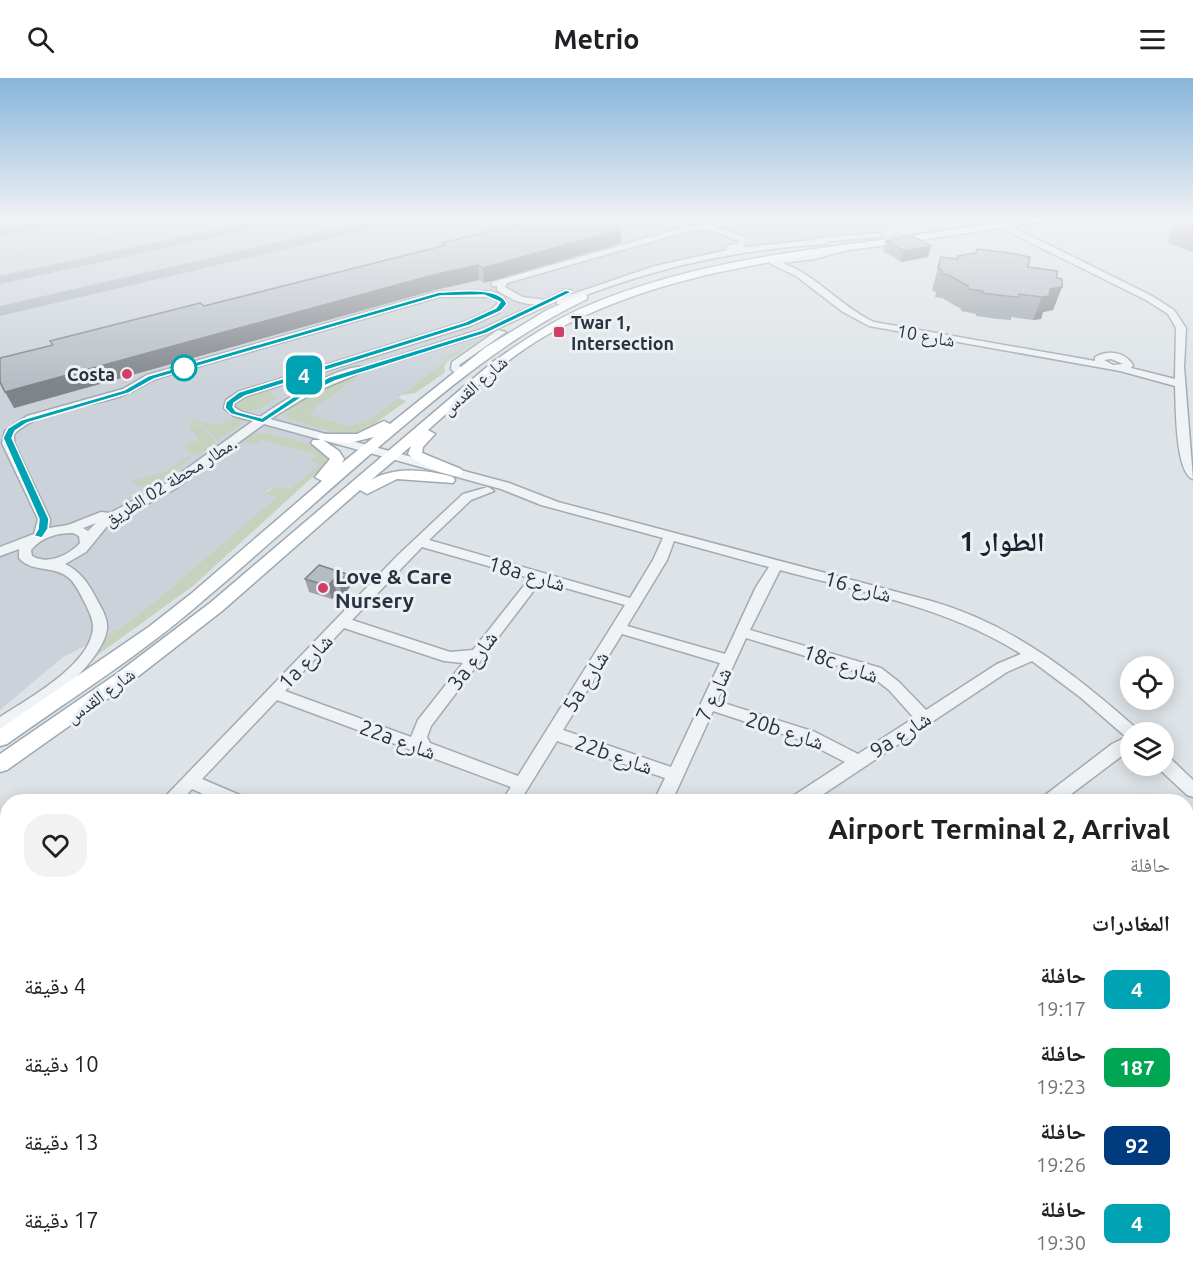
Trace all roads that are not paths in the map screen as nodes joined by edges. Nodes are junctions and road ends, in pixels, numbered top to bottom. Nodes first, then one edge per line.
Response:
1 (532, 274) edge
2 (622, 274) edge
3 (638, 274) edge
4 (653, 274) edge
5 (692, 274) edge
6 (709, 274) edge
7 (800, 274) edge
8 (1096, 274) edge
9 (503, 282) junction
10 (568, 292) junction
11 (439, 294) junction
12 (518, 300) junction
13 (601, 303) junction
14 (560, 305) junction
15 (521, 328) junction
16 (502, 332) junction
17 (1098, 359) junction
18 (1081, 363) junction
19 (1119, 366) junction
20 (460, 373) junction
21 (1180, 377) junction
22 (436, 393) junction
23 (453, 402) junction
24 (283, 406) junction
25 (255, 422) junction
26 (292, 428) junction
27 (274, 431) junction
28 (240, 437) junction
29 (322, 440) junction
30 (365, 452) junction
31 (388, 459) junction
32 (452, 476) junction
33 (1193, 476) edge
34 (466, 491) junction
35 (488, 491) joint
36 (553, 503) junction
37 (70, 528) junction
38 (276, 529) junction
39 (301, 534) junction
40 (674, 536) junction
41 (37, 537) junction
42 (87, 540) junction
43 (420, 542) junction
44 (0, 552) edge
45 (26, 558) junction
46 (0, 560) edge
47 (50, 563) junction
48 (773, 563) junction
49 (538, 576) junction
50 (633, 603) junction
51 (342, 622) junction
52 (618, 628) junction
53 (742, 632) junction
54 (1029, 650) junction
55 (475, 656) junction
56 (729, 660) junction
57 (275, 693) junction
58 (708, 704) junction
59 (925, 718) junction
60 (1120, 723) edge
61 (0, 725) edge
62 (553, 733) junction
63 (0, 739) edge
64 (1120, 747) edge
65 (424, 749) junction
66 (857, 762) junction
67 (0, 764) edge
68 (1174, 772) edge
69 (675, 775) junction
70 (189, 781) junction
71 (522, 784) junction
72 (1193, 790) edge
73 (177, 794) edge
74 (220, 794) edge
75 (516, 794) edge
76 (666, 794) edge
77 (809, 794) edge
78 (1060, 794) edge

1 - 9 street
2 - 10 street
3 - 14 street
4 - 14 main road, شارع القدس
5 - 13 main road, شارع القدس
6 - 13 street
7 - 18 street, شارع 10
8 - 21 street
9 - 11 street
9 - 12 street
10 - 12 street
10 - 24 street, مطار محطة 02 الطريق.
11 - 25 street, مطار محطة 02 الطريق.
11 - 41 street, مطار محطة 02 الطريق.
12 - 25 street, مطار محطة 02 الطريق.
13 - 23 main road, شارع القدس
14 - 15 main road, شارع القدس
14 - 16 street
15 - 16 main road
15 - 20 main road, شارع القدس
16 - 20 street
17 - 18 street, شارع 10
17 - 19 street
17 - 19 street, شارع 10
18 - 19 street, شارع 10
19 - 21 street
19 - 21 street
20 - 22 main road, شارع القدس
21 - 33 street
22 - 29 main road
22 - 30 main road, شارع القدس
23 - 31 main road, شارع القدس
23 - 32 main road
24 - 25 street, مطار محطة 02 الطريق.
24 - 26 street
25 - 26 street, مطار محطة 02 الطريق.
25 - 27 street, مطار محطة 02 الطريق.
25 - 28 street, مطار محطة 02 الطريق.
25 - 37 street, مطار محطة 02 الطريق.
26 - 29 street, مطار محطة 02 الطريق.
27 - 28 street
27 - 29 street, مطار محطة 02 الطريق.
28 - 42 street, مطار محطة 02 الطريق.
29 - 30 street, مطار محطة 02 الطريق.
29 - 38 main road
30 - 31 street, شارع 16
30 - 38 main road, شارع القدس
31 - 32 street, شارع 16
31 - 39 main road, شارع القدس
32 - 34 street, شارع 16
32 - 36 street, شارع 16
32 - 39 main road
34 - 35 street, 1a شارع
34 - 43 street, 1a شارع
35 - 36 street, شارع 16
36 - 40 street, شارع 16
37 - 41 street, مطار محطة 02 الطريق.
37 - 42 street
38 - 63 main road, شارع القدس
39 - 67 main road, شارع القدس
40 - 48 street, شارع 16
40 - 50 street, 5a شارع
41 - 44 street
41 - 45 street
42 - 47 street, مطار محطة 02 الطريق.
43 - 49 street, 18a شارع
43 - 51 street, 1a شارع
45 - 46 street
45 - 47 street
47 - 61 street
48 - 53 street, شارع 7
48 - 54 street, شارع 16
49 - 50 street, 18a شارع
49 - 55 street, 3a شارع
50 - 52 street, 5a شارع
51 - 55 street
51 - 57 street, 1a شارع
52 - 56 street
52 - 62 street, 5a شارع
53 - 56 street, شارع 7
53 - 59 street, 18c شارع
54 - 59 street, 9a شارع
54 - 60 street, شارع 16
55 - 65 street, 3a شارع
56 - 58 street, شارع 7
57 - 65 street, 22a شارع
57 - 70 street, 1a شارع
58 - 66 street, 20b شارع
58 - 69 street, شارع 7
59 - 66 street, 9a شارع
62 - 69 street, 22b شارع
62 - 71 street, 5a شارع
64 - 78 street
65 - 71 street, 22a شارع
66 - 77 street, 9a شارع
68 - 72 street
69 - 76 street, شارع 7
70 - 73 street, 1a شارع
70 - 74 street
71 - 75 street, 5a شارع

